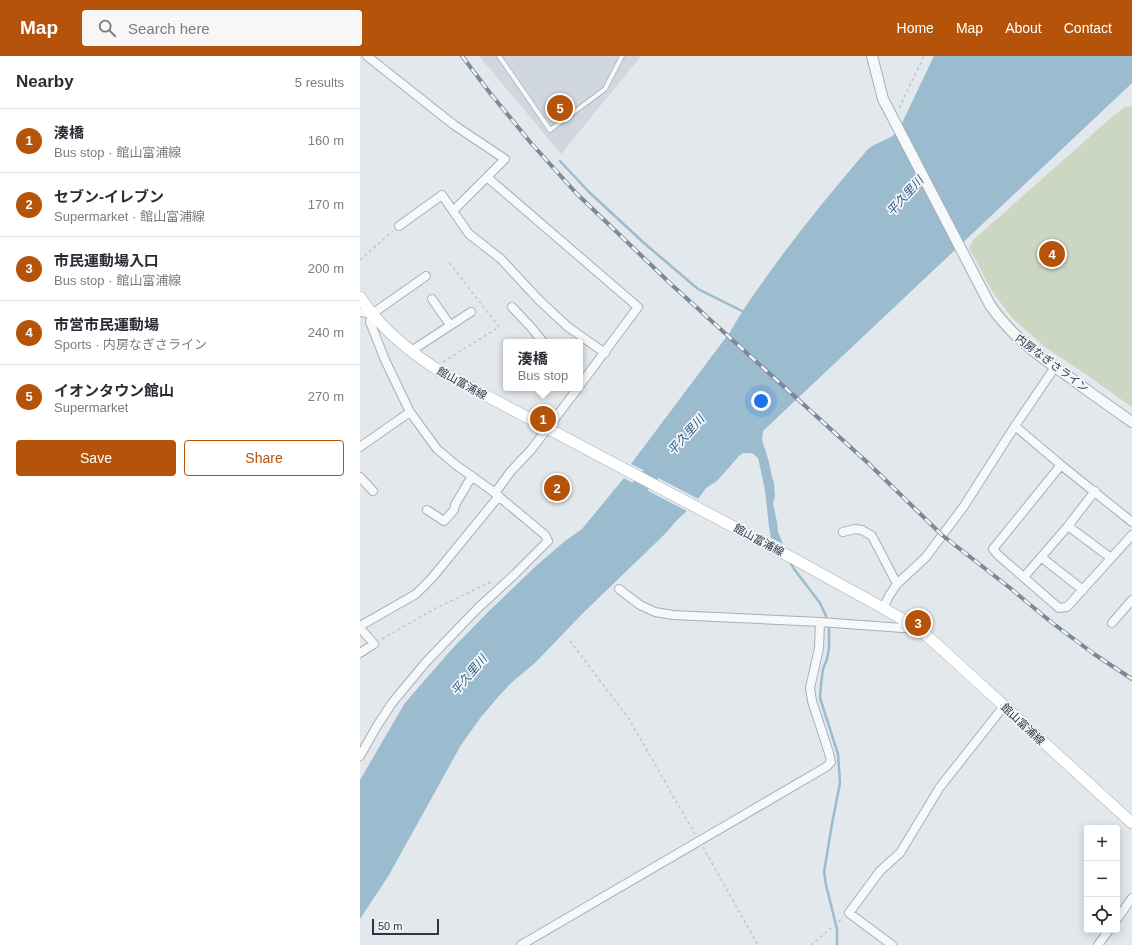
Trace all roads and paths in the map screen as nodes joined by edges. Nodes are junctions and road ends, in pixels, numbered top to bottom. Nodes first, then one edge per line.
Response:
1 (367, 56) edge
2 (499, 56) edge
3 (622, 56) edge
4 (872, 56) edge
5 (924, 56) edge
6 (895, 124) junction
7 (488, 178) junction
8 (453, 211) junction
9 (399, 226) joint
10 (360, 260) edge
11 (426, 276) dead end
12 (360, 297) edge
13 (432, 299) dead end
14 (512, 307) dead end
15 (360, 312) edge
16 (471, 312) dead end
17 (372, 314) junction
18 (450, 325) junction
19 (541, 339) edge
20 (411, 351) junction
21 (605, 353) junction
22 (1055, 367) junction
23 (583, 381) edge
24 (575, 391) edge
25 (410, 412) junction
26 (1132, 422) edge
27 (1015, 426) junction
28 (547, 428) junction
29 (360, 447) edge
30 (1061, 465) junction
31 (360, 476) edge
32 (472, 476) junction
33 (373, 491) dead end
34 (1094, 491) junction
35 (497, 495) junction
36 (427, 510) dead end
37 (1132, 522) edge
38 (1068, 526) junction
39 (843, 532) dead end
40 (1132, 535) edge
41 (1041, 557) junction
42 (1111, 558) junction
43 (1024, 577) junction
44 (493, 581) dead end
45 (897, 584) junction
46 (619, 589) dead end
47 (1083, 590) junction
48 (1132, 600) edge
49 (883, 608) junction
50 (823, 622) junction
51 (1112, 623) dead end
52 (360, 627) edge
53 (919, 629) junction
54 (570, 642) dead end
55 (374, 644) junction
56 (360, 653) edge
57 (1004, 706) junction
58 (360, 756) edge
59 (1132, 823) edge
60 (700, 842) junction
61 (1132, 898) edge
62 (1120, 915) edge
63 (840, 921) dead end
64 (1107, 933) edge
65 (521, 945) edge
66 (758, 945) edge
67 (811, 945) edge
68 (892, 945) edge
69 (1098, 945) edge

1 - 7 street
2 - 3 lane
4 - 6 street, 内房なぎさライン
5 - 6 path
6 - 22 street, 内房なぎさライン
7 - 8 street
7 - 21 street
8 - 9 street
8 - 21 street
9 - 10 path
11 - 17 street
12 - 17 main road, 館山富浦線
13 - 18 street
14 - 19 street
15 - 17 street
16 - 18 street
17 - 20 main road, 館山富浦線
17 - 25 street
18 - 20 street
20 - 28 main road, 館山富浦線
21 - 23 street
22 - 26 street, 内房なぎさライン
22 - 27 street
24 - 28 street
25 - 29 street
25 - 32 street
27 - 30 street
27 - 45 street
28 - 35 street
28 - 49 main road, 館山富浦線
30 - 34 street
30 - 43 street
31 - 33 street
32 - 35 street
32 - 36 street
34 - 37 street
34 - 38 street
35 - 52 street
35 - 58 street
38 - 41 street
38 - 42 street
39 - 45 street
40 - 42 street
41 - 43 street
41 - 47 street
42 - 47 street
43 - 47 street
44 - 55 path
45 - 49 street
46 - 50 street
48 - 51 street
49 - 53 main road, 館山富浦線
50 - 53 street
50 - 60 street
52 - 55 street
53 - 57 main road, 館山富浦線
54 - 60 path
55 - 56 street
57 - 59 main road, 館山富浦線
57 - 68 street
60 - 65 street
60 - 66 path
61 - 62 street
63 - 67 path
64 - 69 street

